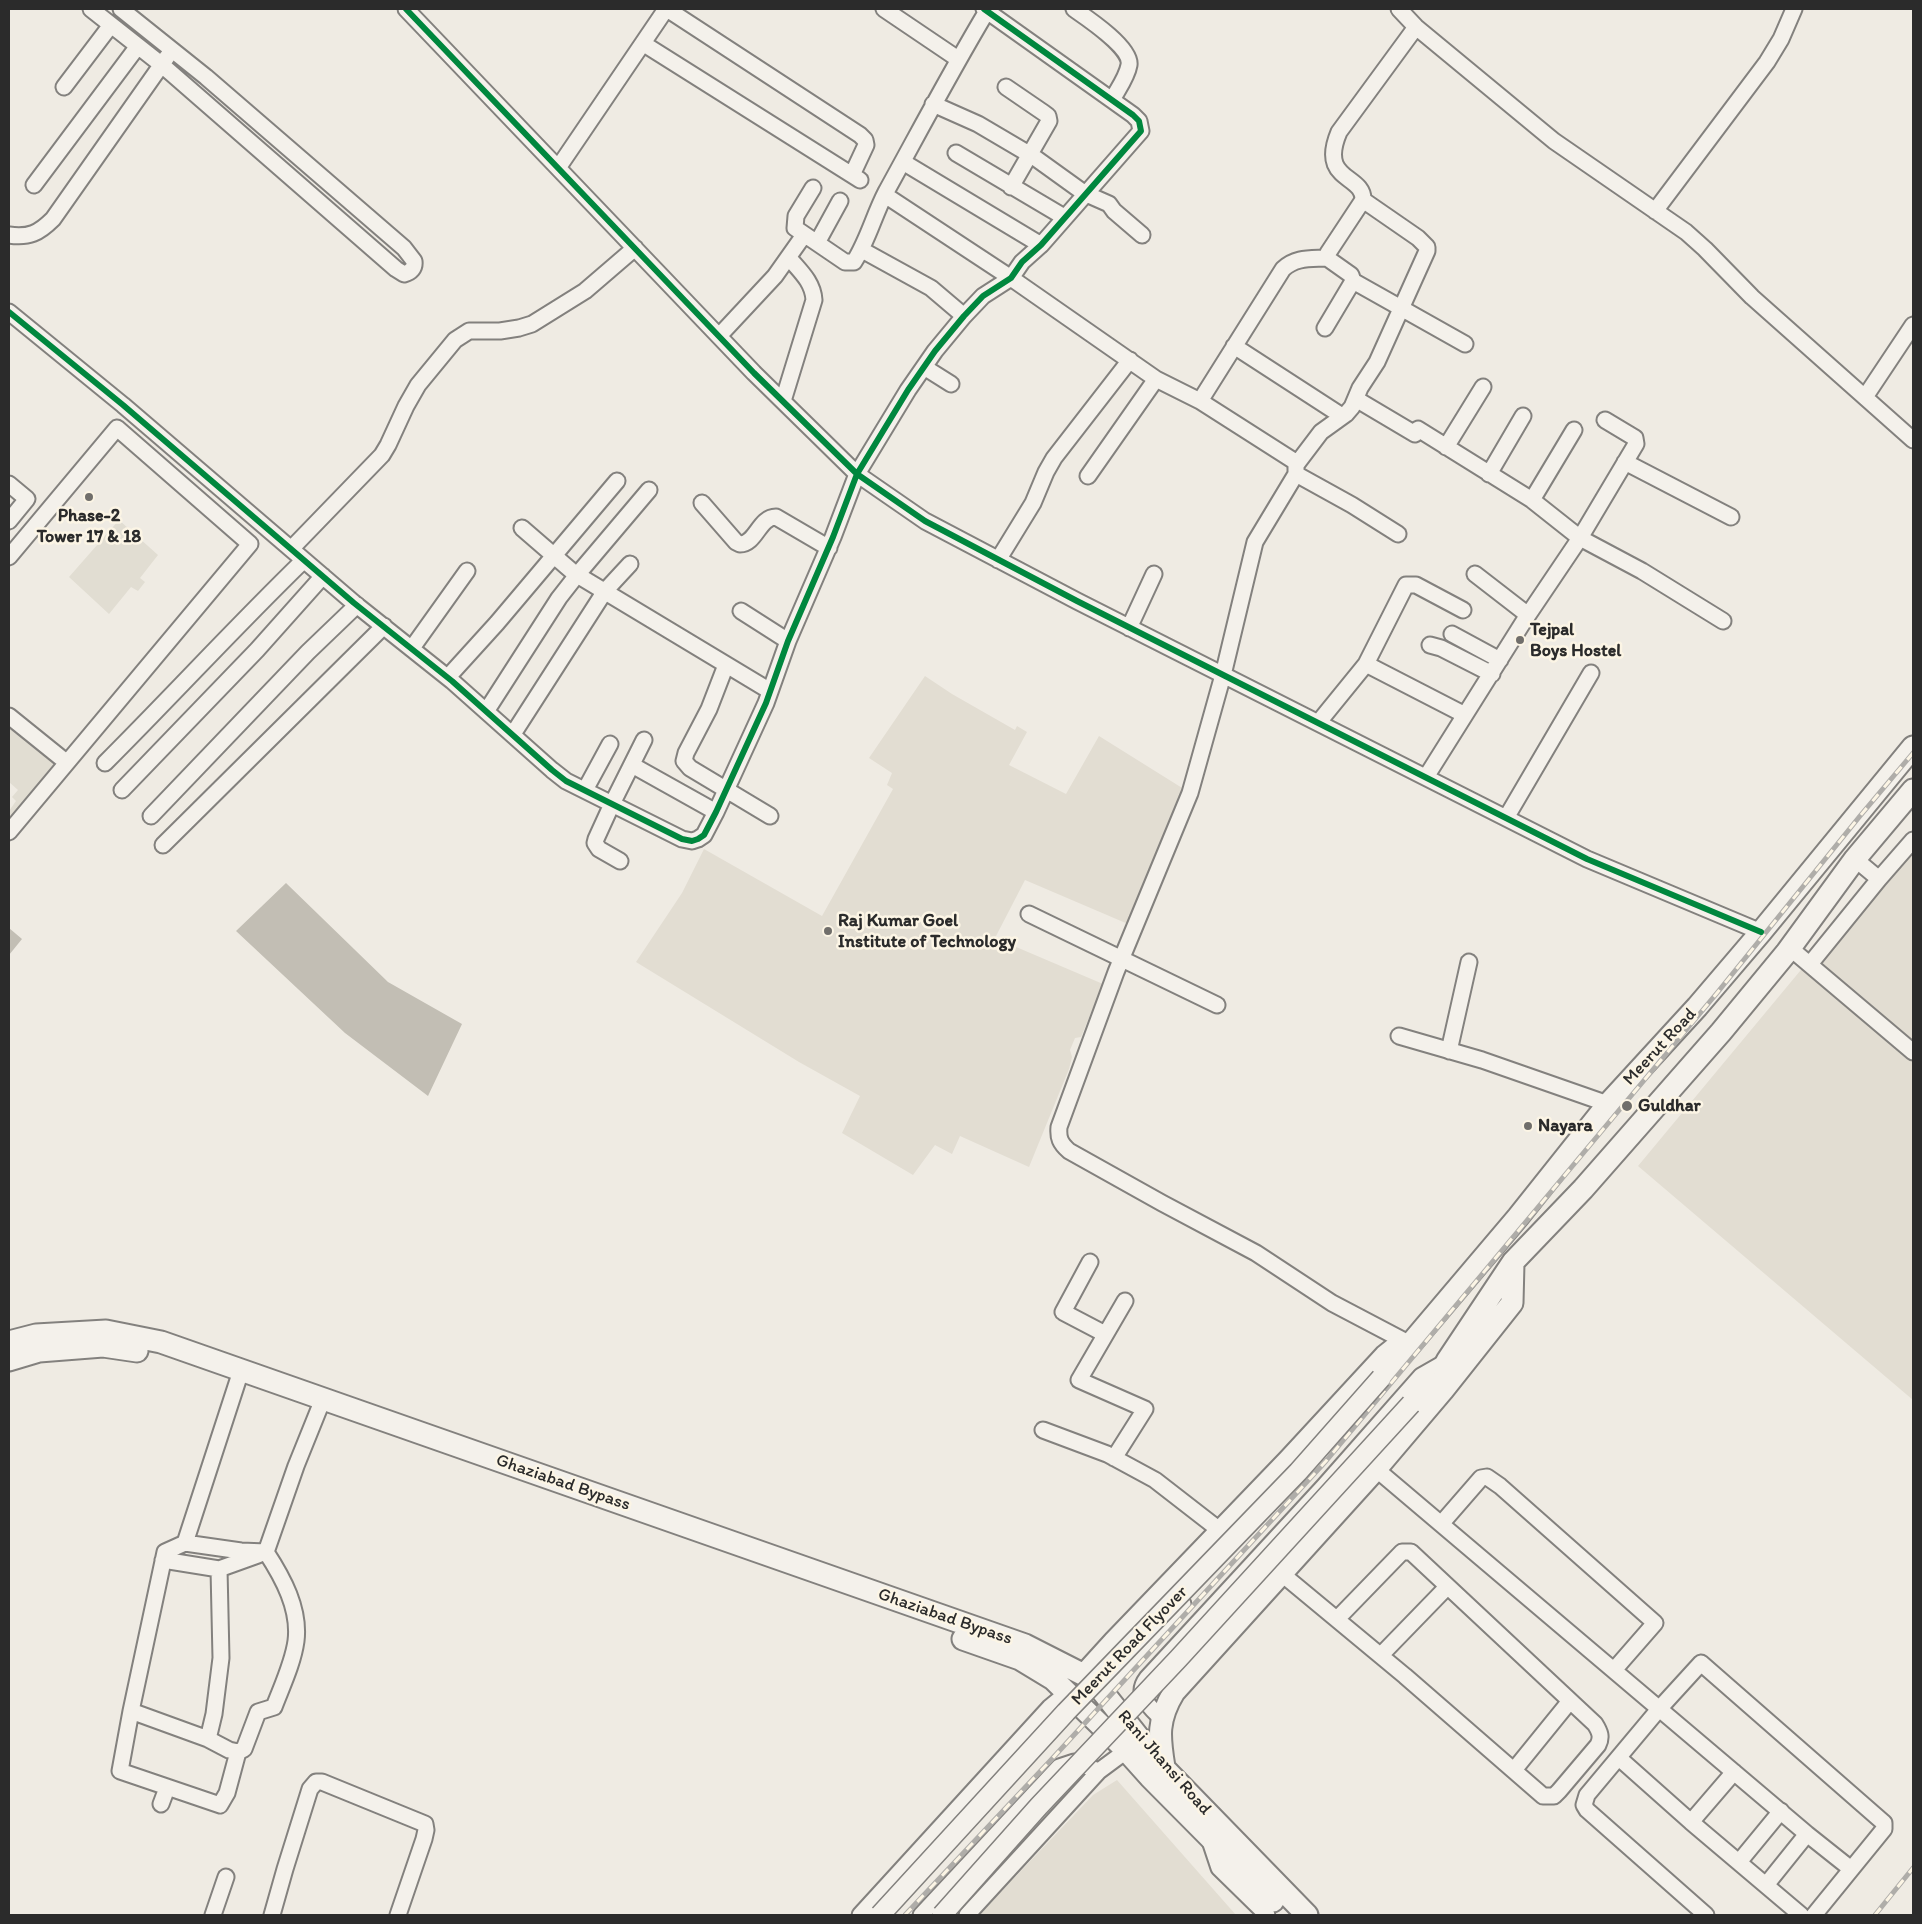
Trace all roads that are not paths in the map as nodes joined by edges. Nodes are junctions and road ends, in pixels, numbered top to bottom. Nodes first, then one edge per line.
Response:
1 (91, 9) edge
2 (121, 9) edge
3 (406, 9) edge
4 (667, 9) edge
5 (884, 9) edge
6 (1074, 9) edge
7 (1399, 9) edge
8 (1794, 9) edge
9 (985, 10) edge
10 (111, 25) junction
11 (1416, 27) junction
12 (644, 44) junction
13 (138, 46) junction
14 (172, 50) junction
15 (958, 58) junction
16 (162, 65) junction
17 (64, 87) dead end
18 (1006, 87) dead end
19 (1112, 100) junction
20 (932, 104) junction
21 (276, 138) junction
22 (262, 153) junction
23 (956, 153) dead end
24 (1030, 155) junction
25 (903, 162) junction
26 (558, 168) junction
27 (34, 185) dead end
28 (1012, 187) junction
29 (812, 188) dead end
30 (1084, 193) junction
31 (885, 195) junction
32 (1363, 200) junction
33 (840, 201) dead end
34 (1655, 211) junction
35 (1064, 217) junction
36 (9, 235) edge
37 (804, 235) junction
38 (1142, 235) dead end
39 (817, 243) junction
40 (1041, 245) junction
41 (635, 248) junction
42 (862, 250) junction
43 (789, 258) junction
44 (1327, 258) junction
45 (1011, 278) junction
46 (1354, 281) junction
47 (1403, 308) junction
48 (9, 312) edge
49 (964, 316) junction
50 (1913, 325) edge
51 (1325, 328) dead end
52 (719, 336) junction
53 (1465, 344) dead end
54 (1234, 346) junction
55 (1130, 360) junction
56 (924, 367) junction
57 (1156, 379) junction
58 (951, 384) dead end
59 (1483, 387) dead end
60 (1865, 397) junction
61 (1356, 399) junction
62 (783, 401) junction
63 (1200, 402) junction
64 (1342, 416) junction
65 (1523, 416) dead end
66 (1605, 420) dead end
67 (1574, 430) dead end
68 (1913, 440) edge
69 (1446, 447) junction
70 (1625, 462) junction
71 (1296, 469) junction
72 (857, 474) junction
73 (1488, 474) junction
74 (1088, 476) dead end
75 (617, 482) dead end
76 (9, 484) edge
77 (649, 490) dead end
78 (1532, 500) junction
79 (702, 503) dead end
80 (1731, 518) dead end
81 (9, 521) edge
82 (522, 528) dead end
83 (1398, 534) dead end
84 (1580, 538) junction
85 (828, 548) junction
86 (291, 549) junction
87 (553, 555) junction
88 (9, 557) edge
89 (304, 560) junction
90 (998, 560) junction
91 (630, 564) dead end
92 (467, 571) dead end
93 (1154, 574) dead end
94 (1475, 574) dead end
95 (577, 575) junction
96 (322, 576) junction
97 (605, 591) junction
98 (357, 605) junction
99 (1463, 610) dead end
100 (741, 611) dead end
101 (1528, 615) junction
102 (1723, 621) dead end
103 (384, 626) junction
104 (1129, 628) junction
105 (1452, 634) dead end
106 (788, 641) junction
107 (1430, 645) dead end
108 (412, 648) junction
109 (1500, 660) junction
110 (1366, 664) junction
111 (726, 665) junction
112 (1591, 673) dead end
113 (1492, 674) junction
114 (1223, 675) junction
115 (448, 677) junction
116 (770, 691) junction
117 (487, 710) junction
118 (1465, 715) junction
119 (9, 716) edge
120 (1318, 723) junction
121 (513, 734) junction
122 (644, 740) dead end
123 (610, 744) dead end
124 (1913, 747) edge
125 (66, 762) junction
126 (105, 763) dead end
127 (632, 765) junction
128 (1426, 777) junction
129 (122, 790) dead end
130 (585, 790) junction
131 (726, 790) junction
132 (1913, 790) edge
133 (612, 804) junction
134 (716, 812) junction
135 (151, 816) dead end
136 (770, 816) dead end
137 (1506, 818) junction
138 (9, 832) edge
139 (1913, 840) edge
140 (163, 846) dead end
141 (1855, 859) junction
142 (620, 861) dead end
143 (1879, 879) junction
144 (1029, 914) dead end
145 (1761, 932) junction
146 (1790, 948) junction
147 (1122, 959) junction
148 (1469, 962) dead end
149 (1810, 964) junction
150 (1217, 1005) dead end
151 (1399, 1036) dead end
152 (1449, 1051) junction
153 (1913, 1052) edge
154 (1608, 1104) junction
155 (1493, 1248) junction
156 (1090, 1262) dead end
157 (1513, 1262) junction
158 (1125, 1301) dead end
159 (1106, 1334) junction
160 (9, 1342) edge
161 (1408, 1346) junction
162 (9, 1360) edge
163 (1447, 1361) junction
164 (238, 1380) junction
165 (1443, 1390) junction
166 (319, 1409) junction
167 (382, 1426) junction
168 (1043, 1430) dead end
169 (1114, 1458) junction
170 (1376, 1469) junction
171 (1441, 1524) junction
172 (1222, 1532) junction
173 (185, 1543) junction
174 (266, 1552) junction
175 (163, 1560) junction
176 (219, 1569) junction
177 (1282, 1574) junction
178 (1447, 1587) junction
179 (1338, 1620) junction
180 (1109, 1647) junction
181 (1381, 1655) junction
182 (1129, 1662) junction
183 (1614, 1670) junction
184 (1084, 1675) junction
185 (1102, 1691) junction
186 (1067, 1693) junction
187 (1570, 1701) junction
188 (1659, 1709) junction
189 (131, 1711) junction
190 (1162, 1719) junction
191 (208, 1739) junction
192 (1126, 1751) junction
193 (238, 1752) junction
194 (1619, 1758) junction
195 (1164, 1768) junction
196 (1514, 1770) junction
197 (1099, 1771) junction
198 (1734, 1772) junction
199 (167, 1788) junction
200 (162, 1804) dead end
201 (1781, 1811) junction
202 (1691, 1822) junction
203 (1807, 1834) junction
204 (1218, 1835) junction
205 (1739, 1862) junction
206 (1246, 1863) junction
207 (1851, 1869) junction
208 (226, 1877) dead end
209 (1766, 1885) junction
210 (213, 1915) edge
211 (272, 1915) edge
212 (399, 1915) edge
213 (860, 1915) edge
214 (880, 1915) edge
215 (921, 1915) edge
216 (942, 1915) edge
217 (967, 1915) edge
218 (1267, 1915) edge
219 (1287, 1915) edge
220 (1307, 1915) edge
221 (1318, 1915) edge
222 (1706, 1915) edge
223 (1801, 1915) edge
224 (1814, 1915) edge

1 - 10 street
2 - 14 street
3 - 26 street
4 - 12 street
4 - 12 street
5 - 15 street
6 - 19 street
7 - 11 street
8 - 34 street
9 - 15 street
9 - 19 street
10 - 13 street
10 - 17 street
11 - 32 street
11 - 34 street
12 - 26 street
13 - 16 street
13 - 27 street
14 - 16 street
14 - 21 street
15 - 20 street
16 - 22 street
16 - 36 street
18 - 24 street
19 - 30 street
20 - 24 street
20 - 25 street
21 - 22 street
21 - 22 street
23 - 28 street
24 - 28 street
24 - 30 street
25 - 31 street
25 - 40 street
26 - 41 street
28 - 35 street
29 - 37 street
30 - 35 street
30 - 38 street
31 - 42 street
31 - 45 street
32 - 44 street
32 - 47 street
33 - 39 street
34 - 60 street
35 - 40 street
37 - 39 street
37 - 43 street
39 - 42 street
40 - 45 street
41 - 52 street
41 - 86 street
42 - 49 street
43 - 52 street
43 - 62 street
44 - 46 street
44 - 54 street
45 - 49 street
45 - 55 street
46 - 47 street
46 - 51 street
47 - 53 street
47 - 61 street
48 - 86 street
49 - 56 street
50 - 60 street
52 - 62 street
54 - 63 street
54 - 64 street
55 - 57 street
55 - 90 street
56 - 58 street
56 - 72 street
57 - 63 street
57 - 74 street
59 - 69 street
60 - 68 street
61 - 64 street
61 - 69 street
62 - 72 street
63 - 71 street
64 - 71 street
65 - 73 street
66 - 70 street
67 - 78 street
69 - 73 street
70 - 80 street
70 - 84 street
71 - 83 street
71 - 114 street
72 - 85 street
72 - 90 street
73 - 78 street
75 - 87 street
76 - 81 street
77 - 95 street
78 - 84 street
79 - 85 street
82 - 87 street
84 - 101 street
84 - 102 street
85 - 106 street
86 - 89 street
87 - 95 street
87 - 115 street
88 - 125 street
89 - 96 street
89 - 126 street
90 - 104 street
91 - 97 street
92 - 108 street
93 - 104 street
94 - 101 street
95 - 97 street
95 - 117 street
96 - 98 street
96 - 129 street
97 - 111 street
97 - 121 street
98 - 103 street
98 - 135 street
99 - 110 street
100 - 106 street
101 - 109 street
103 - 108 street
103 - 140 street
104 - 114 street
105 - 109 street
106 - 116 street
107 - 113 street
108 - 115 street
109 - 113 street
110 - 118 street
110 - 120 street
111 - 116 street
111 - 131 street
112 - 137 street
113 - 118 street
114 - 120 street
114 - 147 street
115 - 117 street
116 - 131 street
117 - 121 street
118 - 128 street
119 - 125 street
120 - 128 street
121 - 130 street
122 - 127 street
123 - 130 street
124 - 145 highway, Meerut Road
125 - 138 street
127 - 133 street
127 - 134 street
128 - 137 street
130 - 133 street
131 - 134 street
131 - 136 street
132 - 141 highway, Meerut Road
133 - 134 street
133 - 142 street
137 - 145 street
139 - 143 street
141 - 143 street
141 - 146 highway, Meerut Road
143 - 149 street
144 - 147 street
145 - 154 highway, Meerut Road
146 - 149 street
146 - 157 highway, Meerut Road
147 - 150 street
147 - 161 street
148 - 152 street
149 - 153 street
151 - 152 street
152 - 154 street
154 - 155 highway, Meerut Road
155 - 157 highway
155 - 161 highway, Meerut Road
156 - 159 street
157 - 163 highway, Meerut Road
157 - 165 highway
158 - 159 street
159 - 169 street
160 - 167 highway, Ghaziabad Bypass
161 - 172 highway
161 - 182 street
161 - 214 main road, Meerut Road Flyover, bridge
162 - 164 highway, Ghaziabad Bypass
163 - 165 highway
163 - 190 street
163 - 216 main road, bridge
164 - 166 highway, Ghaziabad Bypass
164 - 173 street
165 - 170 highway
166 - 167 highway, Ghaziabad Bypass
166 - 174 street
167 - 184 highway, Ghaziabad Bypass
167 - 186 highway, Ghaziabad Bypass
168 - 169 street
169 - 172 street
170 - 171 street
170 - 177 highway
171 - 183 street
171 - 183 street
172 - 180 highway
173 - 174 street
173 - 175 street
174 - 176 street
174 - 193 street
175 - 176 street
175 - 189 street
176 - 191 street
177 - 179 street
177 - 190 highway
178 - 179 street
178 - 181 street
178 - 187 street
179 - 181 street
180 - 182 highway
180 - 184 highway
181 - 196 street
182 - 185 street
183 - 188 street
184 - 185 highway, Ghaziabad Bypass
185 - 195 highway, Rani Jhansi Road
186 - 192 highway, Ghaziabad Bypass
186 - 213 street
187 - 196 street
187 - 196 street
188 - 194 street
188 - 198 street
188 - 207 street
189 - 191 street
189 - 199 street
190 - 195 highway
191 - 193 street
192 - 197 street
192 - 204 highway, Ghaziabad Bypass
193 - 199 street
194 - 202 street
194 - 222 street
195 - 204 highway, Rani Jhansi Road
197 - 215 street
197 - 217 street
198 - 201 street
198 - 202 street
199 - 200 street
201 - 203 street
201 - 205 street
202 - 205 street
203 - 207 street
203 - 209 street
204 - 206 highway
204 - 218 street
204 - 221 street
205 - 209 street
206 - 219 highway
206 - 220 highway
207 - 224 street
208 - 210 street
209 - 223 street
211 - 212 street

